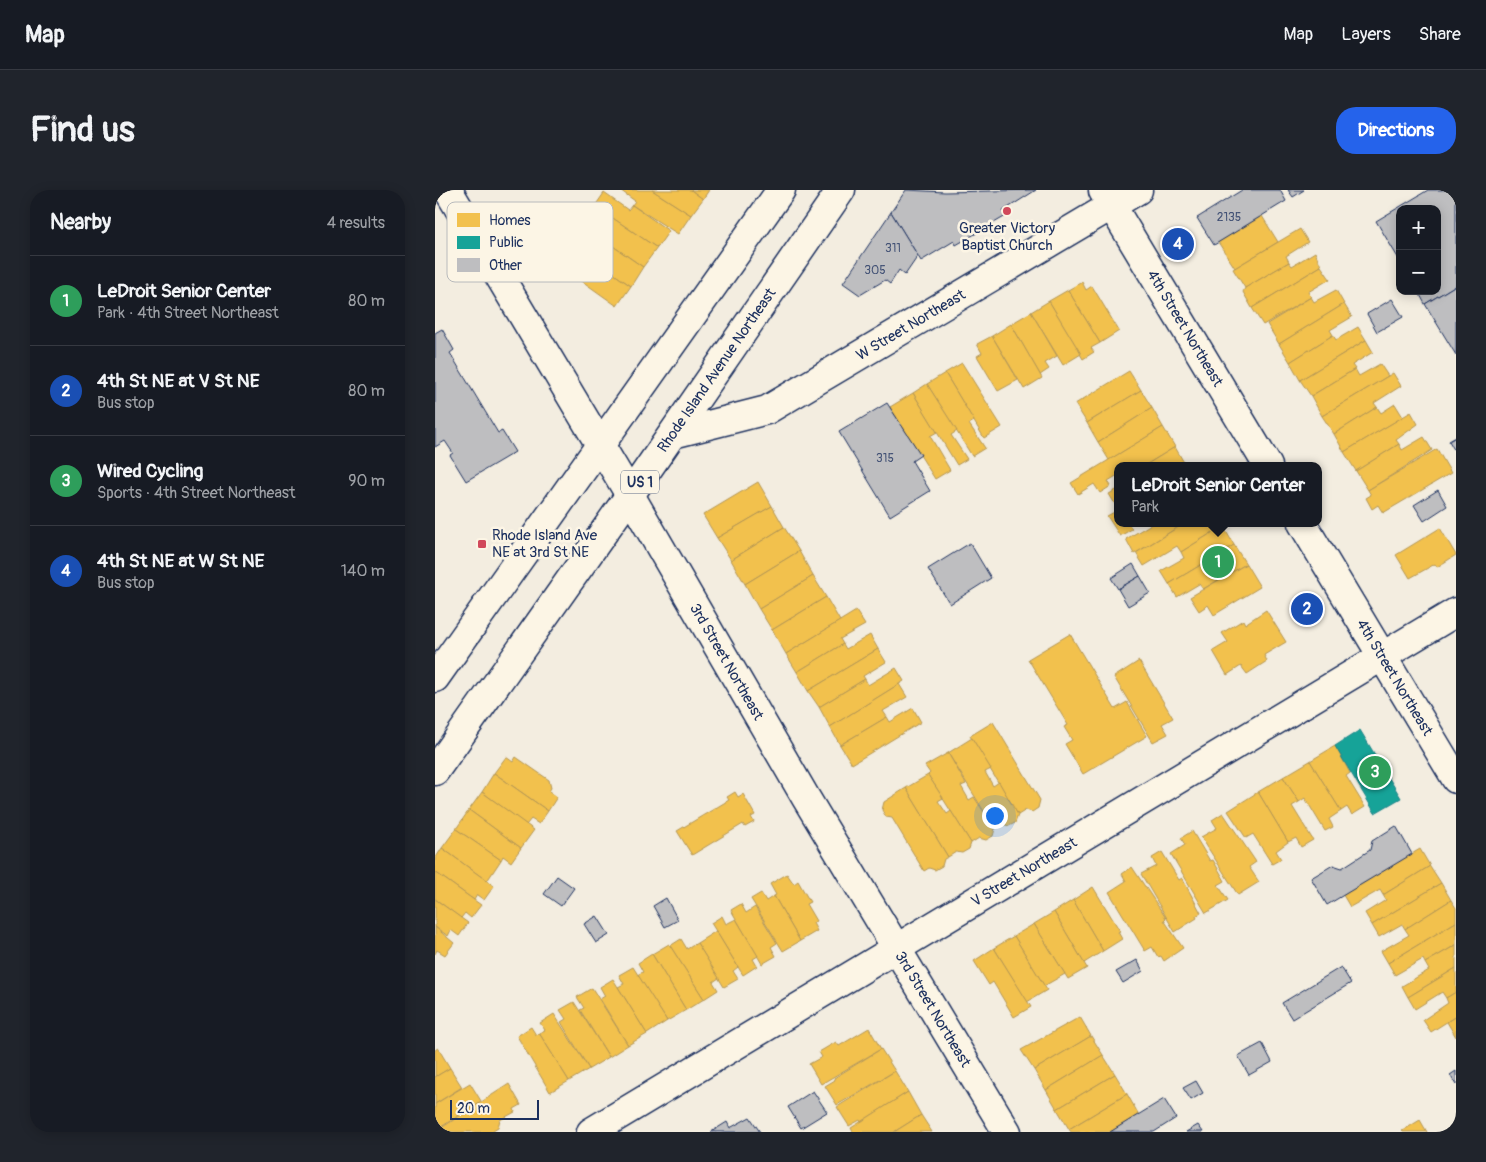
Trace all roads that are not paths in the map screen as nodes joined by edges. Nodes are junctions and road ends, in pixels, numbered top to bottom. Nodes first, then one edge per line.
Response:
1 (448, 190) edge
2 (781, 190) edge
3 (841, 190) edge
4 (1138, 190) edge
5 (1107, 198) edge
6 (455, 202) edge
7 (503, 282) edge
8 (673, 434) junction
9 (601, 446) junction
10 (1266, 462) edge
11 (631, 495) junction
12 (1304, 527) edge
13 (1456, 612) edge
14 (1382, 656) junction
15 (435, 678) edge
16 (435, 771) edge
17 (1456, 779) edge
18 (897, 948) junction
19 (591, 1132) edge
20 (1007, 1132) edge

1 - 6 street, 3rd Street Northeast
2 - 9 street
3 - 8 street, Rhode Island Avenue Northeast / US 1
4 - 5 street, W Street Northeast
5 - 8 street, W Street Northeast
5 - 10 street, 4th Street Northeast
7 - 9 street, 3rd Street Northeast
8 - 11 street, Rhode Island Avenue Northeast / US 1
9 - 11 street, 3rd Street Northeast
9 - 15 street
11 - 16 street, Rhode Island Avenue Northeast / US 1
11 - 18 street, 3rd Street Northeast
12 - 14 street, 4th Street Northeast
13 - 14 street, V Street Northeast
14 - 17 street, 4th Street Northeast
14 - 18 street, V Street Northeast
18 - 19 street, V Street Northeast
18 - 20 street, 3rd Street Northeast

